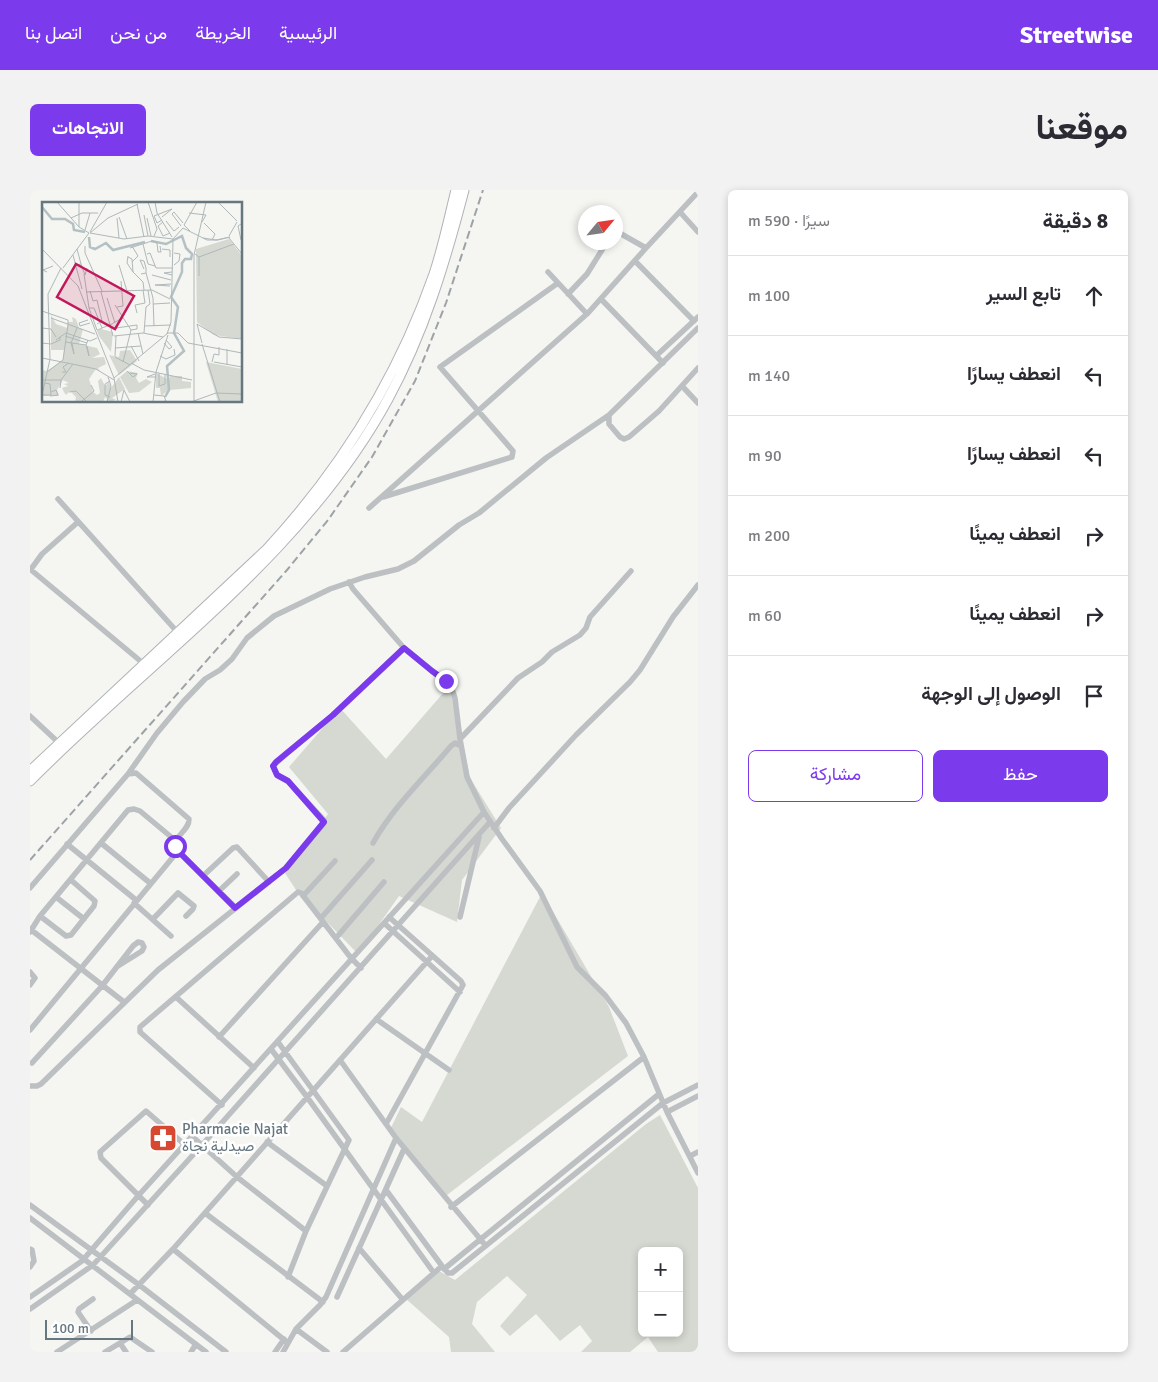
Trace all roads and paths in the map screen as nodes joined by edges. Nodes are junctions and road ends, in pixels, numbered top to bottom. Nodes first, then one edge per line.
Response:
1 (456, 190) edge
2 (464, 190) edge
3 (698, 192) edge
4 (680, 212) junction
5 (698, 231) edge
6 (623, 235) edge
7 (646, 248) junction
8 (602, 250) edge
9 (635, 261) junction
10 (548, 272) dead end
11 (558, 283) junction
12 (568, 294) junction
13 (601, 299) junction
14 (587, 314) junction
15 (696, 319) edge
16 (698, 330) edge
17 (656, 356) junction
18 (663, 363) junction
19 (698, 368) edge
20 (682, 386) junction
21 (698, 403) edge
22 (479, 410) junction
23 (609, 415) junction
24 (381, 497) junction
25 (58, 499) dead end
26 (369, 508) dead end
27 (78, 522) junction
28 (30, 569) edge
29 (631, 572) dead end
30 (350, 582) junction
31 (698, 585) edge
32 (180, 636) junction
33 (404, 648) junction
34 (144, 664) junction
35 (30, 716) edge
36 (460, 739) junction
37 (59, 743) junction
38 (461, 746) junction
39 (30, 771) edge
40 (128, 774) junction
41 (30, 780) edge
42 (484, 812) junction
43 (492, 825) junction
44 (479, 835) junction
45 (176, 841) junction
46 (100, 843) junction
47 (373, 843) dead end
48 (67, 844) junction
49 (178, 851) junction
50 (86, 860) junction
51 (372, 860) dead end
52 (335, 861) dead end
53 (237, 874) dead end
54 (203, 876) junction
55 (71, 880) junction
56 (269, 882) junction
57 (384, 882) dead end
58 (150, 883) junction
59 (30, 888) edge
60 (218, 891) junction
61 (303, 896) junction
62 (56, 897) junction
63 (135, 901) junction
64 (235, 908) junction
65 (40, 916) junction
66 (186, 916) dead end
67 (389, 917) junction
68 (460, 917) dead end
69 (84, 919) junction
70 (153, 919) junction
71 (322, 920) junction
72 (384, 923) junction
73 (399, 926) junction
74 (31, 930) edge
75 (394, 932) junction
76 (171, 936) dead end
77 (336, 938) junction
78 (432, 956) junction
79 (352, 958) junction
80 (426, 963) junction
81 (118, 966) junction
82 (361, 968) junction
83 (81, 970) junction
84 (30, 972) edge
85 (30, 985) edge
86 (102, 986) junction
87 (460, 992) junction
88 (176, 998) junction
89 (124, 1002) junction
90 (376, 1019) junction
91 (30, 1030) edge
92 (220, 1037) junction
93 (278, 1042) junction
94 (271, 1049) junction
95 (286, 1051) junction
96 (426, 1053) junction
97 (644, 1057) junction
98 (279, 1058) junction
99 (340, 1060) junction
100 (32, 1063) dead end
101 (254, 1068) junction
102 (449, 1070) dead end
103 (698, 1085) edge
104 (30, 1086) edge
105 (314, 1090) junction
106 (659, 1094) junction
107 (698, 1096) edge
108 (308, 1097) junction
109 (663, 1103) junction
110 (222, 1105) junction
111 (667, 1112) junction
112 (386, 1124) junction
113 (193, 1137) junction
114 (396, 1138) junction
115 (267, 1142) junction
116 (186, 1144) junction
117 (202, 1145) junction
118 (345, 1148) junction
119 (404, 1149) junction
120 (698, 1152) edge
121 (690, 1156) junction
122 (698, 1173) edge
123 (237, 1177) junction
124 (549, 1184) junction
125 (327, 1186) junction
126 (373, 1189) junction
127 (386, 1190) junction
128 (555, 1191) junction
129 (138, 1196) junction
130 (381, 1200) junction
131 (30, 1204) edge
132 (148, 1205) junction
133 (451, 1207) junction
134 (204, 1213) junction
135 (30, 1218) edge
136 (306, 1231) junction
137 (480, 1240) junction
138 (486, 1246) junction
139 (359, 1248) junction
140 (30, 1249) edge
141 (173, 1249) junction
142 (92, 1250) junction
143 (101, 1257) junction
144 (84, 1259) junction
145 (93, 1265) junction
146 (30, 1267) edge
147 (443, 1268) junction
148 (434, 1273) junction
149 (288, 1277) junction
150 (138, 1284) junction
151 (130, 1294) junction
152 (30, 1297) edge
153 (337, 1297) dead end
154 (93, 1299) dead end
155 (137, 1300) junction
156 (403, 1300) junction
157 (323, 1302) junction
158 (30, 1309) edge
159 (296, 1329) junction
160 (91, 1331) junction
161 (286, 1341) junction
162 (120, 1342) junction
163 (196, 1344) junction
164 (61, 1351) edge
165 (105, 1352) edge
166 (126, 1352) edge
167 (152, 1352) edge
168 (191, 1352) edge
169 (206, 1352) edge
170 (226, 1352) edge
171 (275, 1352) edge
172 (283, 1352) edge
173 (327, 1352) edge
174 (344, 1352) edge

1 - 32 street
2 - 32 street
3 - 4 street
4 - 5 street
4 - 7 street
6 - 7 street
7 - 9 street
8 - 12 street
9 - 13 street
9 - 15 street
10 - 11 street
11 - 12 street
11 - 22 street
12 - 14 street
13 - 14 street
13 - 17 street
14 - 22 street
15 - 17 street
16 - 18 street
17 - 18 street
18 - 23 street
19 - 20 street
20 - 21 street
20 - 23 street
22 - 24 street
22 - 24 street
23 - 30 street
24 - 26 street
25 - 27 street
27 - 28 street
27 - 32 street
28 - 34 street
29 - 36 street
30 - 33 street
30 - 40 street
31 - 43 street
32 - 34 street
32 - 41 street
33 - 36 street
33 - 56 street
34 - 37 street
35 - 37 street
36 - 38 street
37 - 39 street
38 - 42 street
38 - 47 street
40 - 45 street
40 - 48 street
42 - 43 street
42 - 67 street
43 - 44 street
43 - 97 street
44 - 68 street
44 - 73 street
45 - 46 street
45 - 49 street
46 - 50 street
46 - 58 street
48 - 50 street
48 - 59 street
49 - 54 street
49 - 58 street
50 - 55 street
50 - 63 street
51 - 71 street
52 - 61 street
53 - 60 street
54 - 56 street
54 - 60 street
55 - 62 street
55 - 69 street
56 - 64 street
57 - 77 street
58 - 63 street
60 - 64 street
61 - 71 street
61 - 88 street
62 - 65 street
62 - 69 street
63 - 70 street
63 - 83 street
64 - 89 street
65 - 69 street
65 - 74 street
66 - 70 street
67 - 72 street
67 - 73 street
70 - 76 street
71 - 77 street
71 - 92 street
72 - 75 street
72 - 79 street
73 - 75 street
73 - 78 street
74 - 83 street
75 - 80 street
75 - 82 street
77 - 79 street
78 - 80 street
78 - 87 street
79 - 82 street
79 - 93 street
80 - 87 street
80 - 90 street
81 - 81 street
81 - 86 street
82 - 95 street
83 - 86 street
83 - 91 street
84 - 85 street
86 - 89 street
86 - 100 street
87 - 96 street
88 - 92 street
88 - 110 street
89 - 104 street
90 - 96 street
90 - 99 street
92 - 101 street
93 - 94 street
93 - 95 street
94 - 98 street
94 - 101 street
95 - 98 street
95 - 105 street
96 - 102 street
96 - 112 street
97 - 106 street
97 - 133 street
98 - 108 street
98 - 117 street
99 - 105 street
99 - 112 street
101 - 110 street
103 - 109 street
105 - 108 street
105 - 118 street
106 - 109 street
106 - 124 street
107 - 111 street
108 - 115 street
108 - 118 street
109 - 111 street
109 - 128 street
110 - 113 street
111 - 121 street
112 - 114 street
113 - 116 street
113 - 117 street
114 - 119 street
114 - 126 street
115 - 123 street
115 - 125 street
116 - 129 street
116 - 129 street
117 - 123 street
117 - 132 street
118 - 125 street
118 - 126 street
119 - 127 street
119 - 133 street
120 - 121 street
121 - 122 street
123 - 134 street
123 - 136 street
124 - 128 street
124 - 137 street
125 - 136 street
126 - 130 street
126 - 157 street
127 - 130 street
127 - 147 street
128 - 138 street
129 - 132 street
129 - 142 street
130 - 139 street
130 - 148 street
131 - 142 street
132 - 143 street
133 - 137 street
134 - 141 street
134 - 149 street
135 - 144 street
136 - 149 street
137 - 138 street
137 - 147 street
138 - 147 street
139 - 153 street
139 - 156 street
140 - 146 street
141 - 150 street
141 - 161 street
142 - 143 street
142 - 144 street
143 - 145 street
143 - 150 street
144 - 145 street
144 - 152 street
145 - 151 street
145 - 158 street
147 - 148 street
148 - 156 street
149 - 157 street
150 - 151 street
150 - 170 street
151 - 155 street
154 - 160 street
155 - 160 street
155 - 163 street
156 - 174 street
157 - 159 street
159 - 161 street
159 - 173 street
160 - 164 street
161 - 171 street
161 - 172 street
162 - 165 street
162 - 166 street
162 - 167 street
163 - 168 street
163 - 169 street

